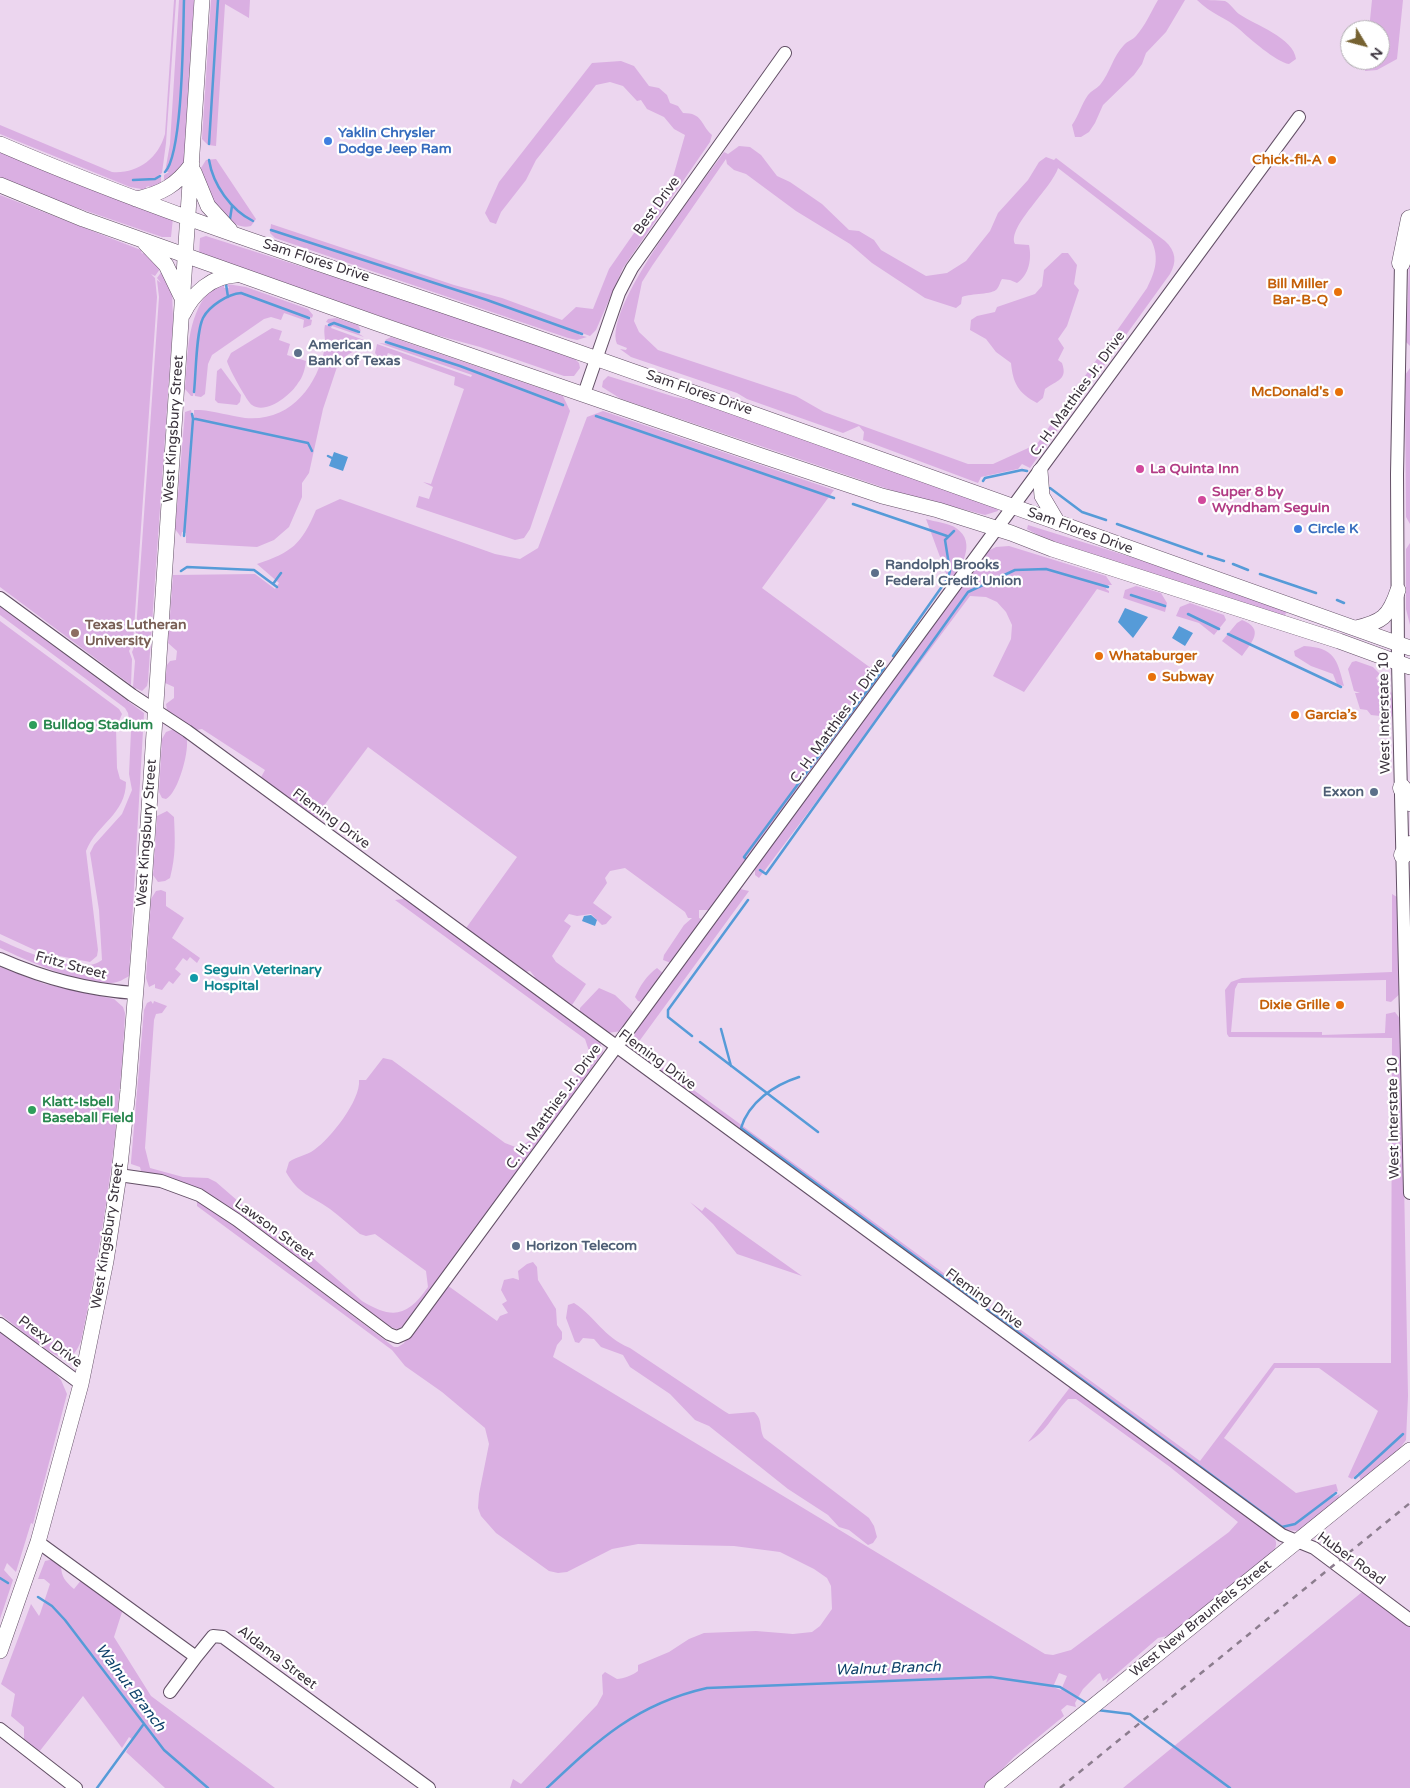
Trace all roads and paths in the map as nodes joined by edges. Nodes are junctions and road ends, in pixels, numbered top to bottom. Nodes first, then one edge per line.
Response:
1 (202, 0) edge
2 (785, 53) dead end
3 (1299, 117) dead end
4 (0, 144) edge
5 (192, 164) junction
6 (0, 185) edge
7 (136, 199) junction
8 (188, 218) junction
9 (1410, 219) edge
10 (237, 235) junction
11 (140, 239) junction
12 (185, 255) junction
13 (1401, 263) joint
14 (242, 276) junction
15 (182, 300) junction
16 (181, 318) junction
17 (596, 358) junction
18 (584, 394) junction
19 (1040, 471) junction
20 (1013, 507) junction
21 (1058, 523) junction
22 (997, 529) junction
23 (1398, 590) junction
24 (0, 598) edge
25 (1356, 628) junction
26 (1404, 646) edge
27 (1404, 665) edge
28 (155, 711) junction
29 (1410, 712) edge
30 (1400, 728) junction
31 (1406, 795) edge
32 (1406, 850) edge
33 (0, 959) edge
34 (135, 993) junction
35 (616, 1048) junction
36 (119, 1174) junction
37 (1410, 1193) edge
38 (0, 1324) edge
39 (397, 1338) joint
40 (81, 1384) junction
41 (1410, 1450) edge
42 (1298, 1541) junction
43 (38, 1542) junction
44 (1410, 1620) edge
45 (0, 1651) edge
46 (196, 1657) junction
47 (170, 1692) dead end
48 (0, 1729) edge
49 (76, 1788) edge
50 (429, 1788) edge
51 (992, 1788) edge

1 - 5 main road, West Kingsbury Street
2 - 17 street, Best Drive
3 - 19 street, C. H. Matthies Jr. Drive
4 - 7 main road, Sam Flores Drive
5 - 7 main road
5 - 8 main road, West Kingsbury Street
5 - 10 main road
6 - 11 main road, Sam Flores Drive
7 - 8 main road, Sam Flores Drive
8 - 10 main road, Sam Flores Drive
8 - 12 main road, West Kingsbury Street
9 - 13 highway
10 - 17 main road, Sam Flores Drive
11 - 12 main road, Sam Flores Drive
11 - 15 main road
12 - 14 main road, Sam Flores Drive
12 - 15 main road, West Kingsbury Street
13 - 23 street, West Interstate 10
14 - 16 main road
14 - 18 main road, Sam Flores Drive
15 - 16 main road, West Kingsbury Street
16 - 28 main road, West Kingsbury Street
17 - 18 street, Best Drive
17 - 20 main road, Sam Flores Drive
18 - 22 main road, Sam Flores Drive
19 - 20 street, C. H. Matthies Jr. Drive
19 - 21 main road
20 - 21 main road, Sam Flores Drive
20 - 22 street, C. H. Matthies Jr. Drive
21 - 25 main road, Sam Flores Drive
22 - 27 main road, Sam Flores Drive
22 - 35 street, C. H. Matthies Jr. Drive
23 - 25 main road
23 - 26 street, West Interstate 10
24 - 28 street, Fleming Drive
25 - 26 main road, Sam Flores Drive
26 - 27 street, West Interstate 10
27 - 30 street, West Interstate 10
28 - 34 main road, West Kingsbury Street
28 - 35 street, Fleming Drive
29 - 30 street
30 - 31 street, West Interstate 10
31 - 32 street, West Interstate 10
32 - 37 street, West Interstate 10
33 - 34 street, Fritz Street
34 - 36 main road, West Kingsbury Street
35 - 39 street, C. H. Matthies Jr. Drive
35 - 42 street, Fleming Drive
36 - 39 street, Lawson Street
36 - 40 main road, West Kingsbury Street
38 - 40 street, Prexy Drive
40 - 43 main road, West Kingsbury Street
41 - 42 main road, West New Braunfels Street
42 - 44 street, Huber Road
42 - 51 main road, West New Braunfels Street
43 - 45 main road, West Kingsbury Street
43 - 46 street
46 - 47 street
46 - 50 street, Aldama Street
48 - 49 street

